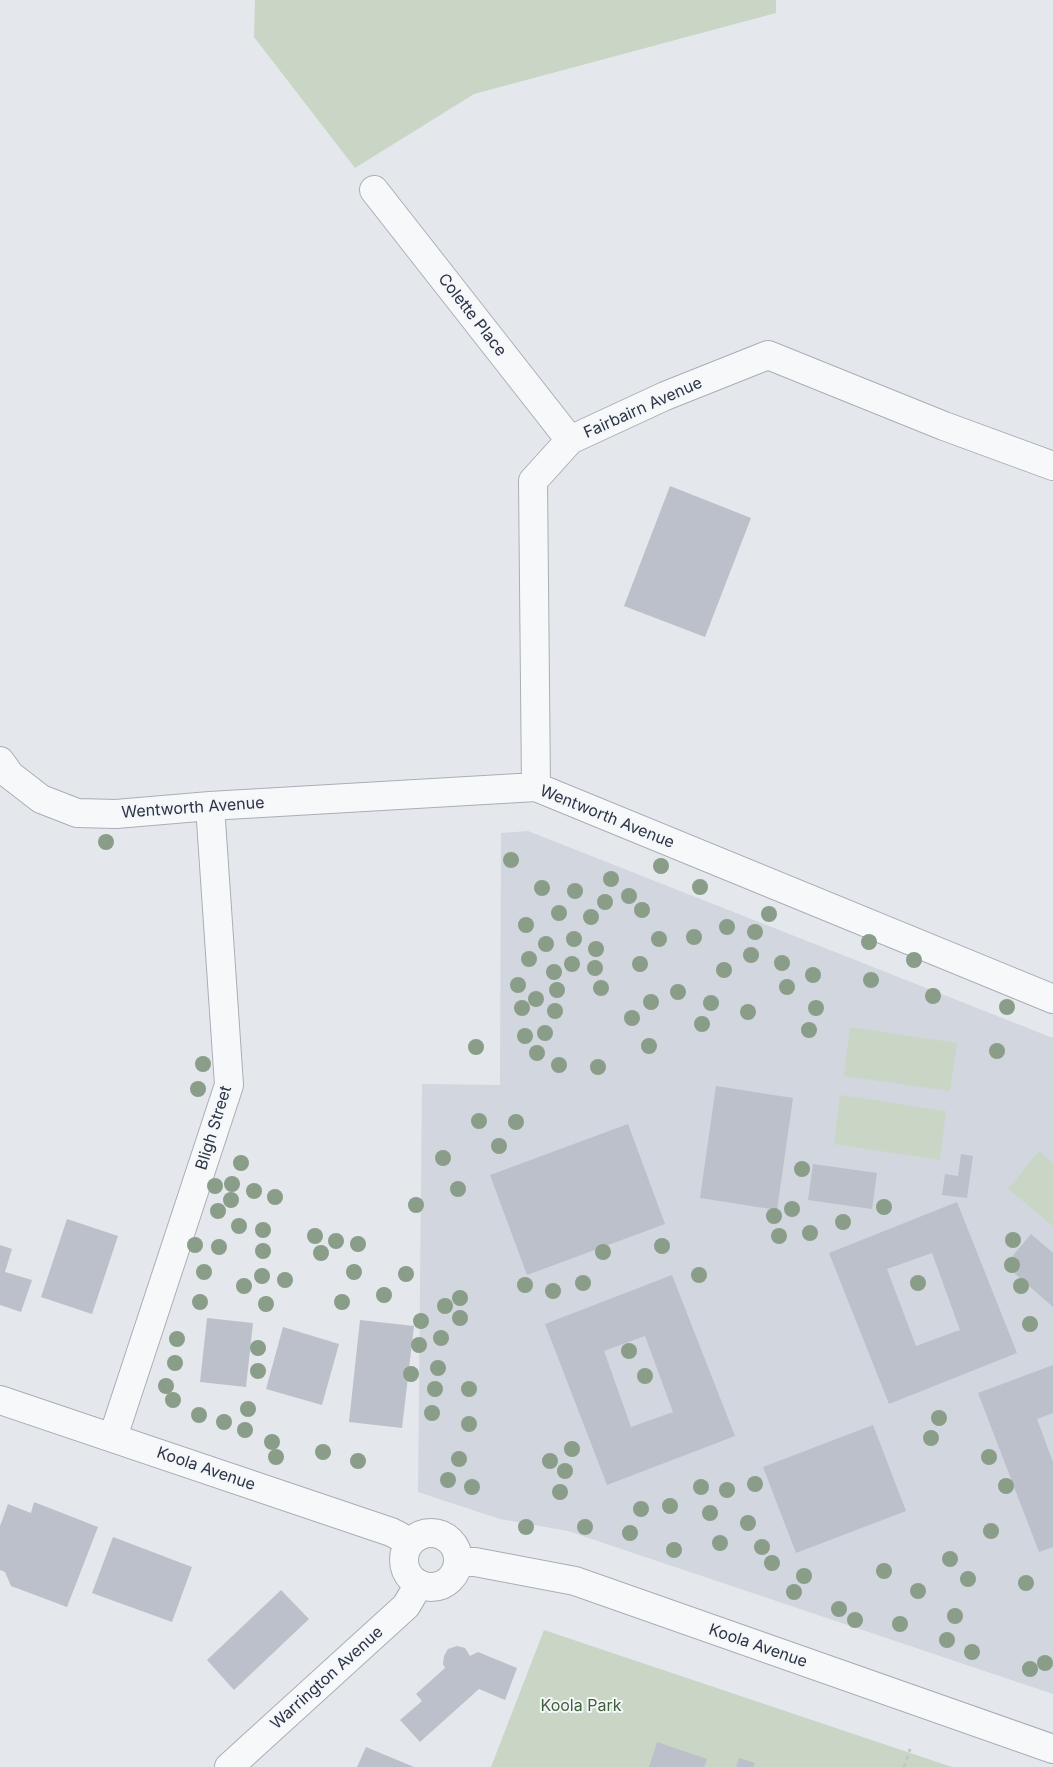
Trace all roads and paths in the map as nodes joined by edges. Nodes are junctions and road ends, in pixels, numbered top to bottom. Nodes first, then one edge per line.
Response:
1 (374, 190) dead end
2 (570, 440) junction
3 (1053, 466) edge
4 (0, 760) edge
5 (536, 787) junction
6 (210, 806) junction
7 (1053, 999) edge
8 (0, 1400) edge
9 (113, 1437) junction
10 (408, 1544) junction
11 (459, 1562) junction
12 (419, 1584) junction
13 (910, 1749) dead end
14 (1053, 1749) edge
15 (229, 1767) edge
16 (904, 1767) edge

1 - 2 street, Colette Place
2 - 3 street, Fairbairn Avenue
2 - 5 street, Fairbairn Avenue
4 - 6 street, Wentworth Avenue
5 - 6 street, Wentworth Avenue
5 - 7 street, Wentworth Avenue
6 - 9 street, Bligh Street
8 - 9 street, Koola Avenue
9 - 10 street, Koola Avenue
10 - 11 street
10 - 12 street
11 - 12 street
11 - 14 street, Koola Avenue
12 - 15 street, Warrington Avenue
13 - 16 path

